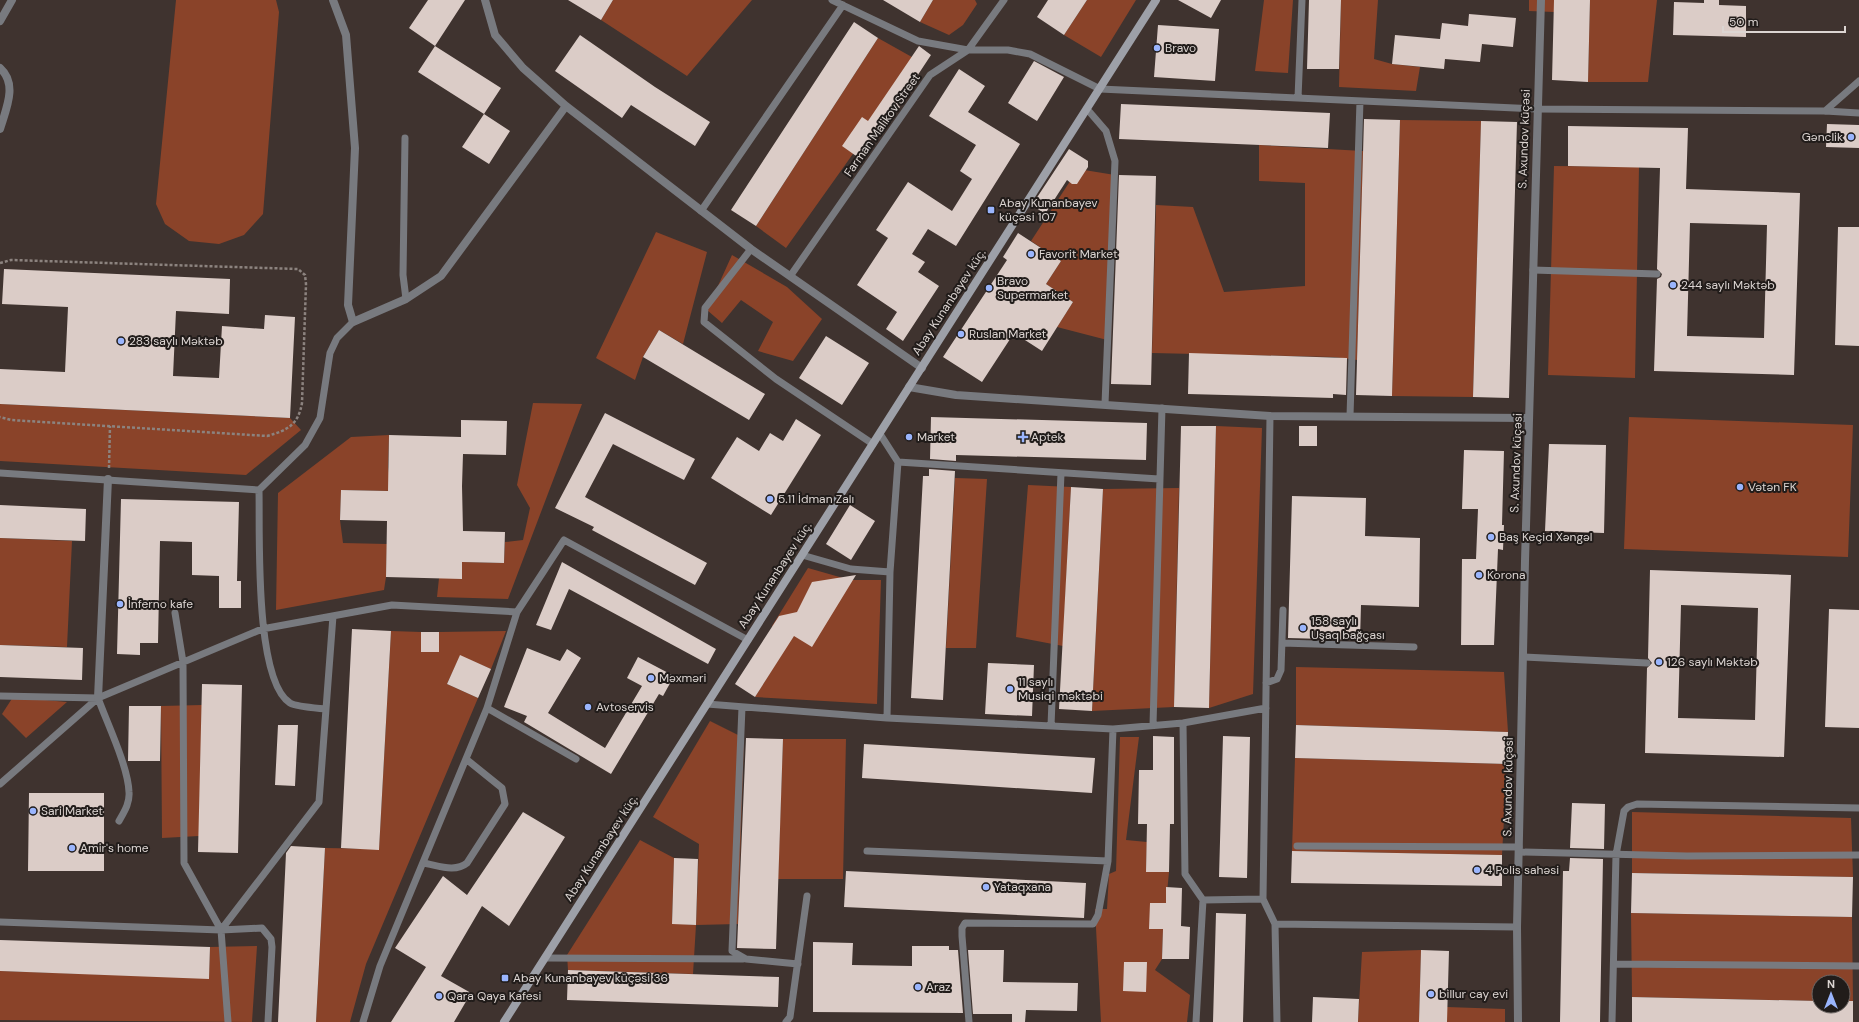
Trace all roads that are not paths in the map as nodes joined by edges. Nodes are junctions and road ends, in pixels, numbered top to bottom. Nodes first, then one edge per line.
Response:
1 (12, 0) edge
2 (333, 0) edge
3 (485, 0) edge
4 (832, 0) edge
5 (1004, 0) edge
6 (1156, 0) edge
7 (1302, 0) edge
8 (1541, 0) edge
9 (843, 5) junction
10 (0, 21) edge
11 (968, 50) junction
12 (0, 68) edge
13 (1859, 81) edge
14 (1100, 89) junction
15 (1298, 98) junction
16 (1360, 101) junction
17 (566, 106) junction
18 (1087, 109) junction
19 (1537, 109) junction
20 (1825, 111) junction
21 (1859, 113) edge
22 (0, 129) edge
23 (405, 138) dead end
24 (701, 211) junction
25 (751, 249) junction
26 (1533, 270) junction
27 (1657, 274) dead end
28 (791, 276) junction
29 (406, 299) junction
30 (353, 322) junction
31 (922, 368) junction
32 (909, 387) junction
33 (1105, 404) junction
34 (1162, 408) junction
35 (1270, 416) junction
36 (1350, 416) junction
37 (1529, 418) junction
38 (880, 434) junction
39 (873, 444) junction
40 (898, 462) junction
41 (0, 473) edge
42 (1061, 473) junction
43 (108, 479) junction
44 (1159, 479) junction
45 (259, 490) junction
46 (802, 555) junction
47 (890, 572) junction
48 (1283, 610) dead end
49 (517, 612) junction
50 (175, 613) dead end
51 (333, 616) junction
52 (262, 629) junction
53 (748, 640) junction
54 (1282, 643) junction
55 (1414, 647) dead end
56 (1523, 657) junction
57 (183, 662) junction
58 (1648, 662) dead end
59 (1266, 683) junction
60 (0, 696) edge
61 (98, 698) junction
62 (707, 704) junction
63 (742, 707) junction
64 (487, 708) junction
65 (1266, 708) junction
66 (326, 709) junction
67 (887, 718) junction
68 (1183, 723) junction
69 (1153, 725) junction
70 (1051, 726) junction
71 (1113, 729) junction
72 (466, 759) junction
73 (576, 759) dead end
74 (0, 784) edge
75 (1859, 808) edge
76 (118, 821) dead end
77 (1298, 846) dead end
78 (1519, 850) junction
79 (867, 851) dead end
80 (1616, 854) junction
81 (1859, 855) edge
82 (1108, 861) junction
83 (423, 863) junction
84 (807, 896) dead end
85 (1263, 899) junction
86 (1203, 900) junction
87 (0, 922) edge
88 (1275, 924) junction
89 (1517, 927) junction
90 (221, 930) junction
91 (545, 958) junction
92 (746, 959) junction
93 (798, 964) junction
94 (1614, 964) junction
95 (1859, 966) edge
96 (228, 1022) edge
97 (268, 1022) edge
98 (363, 1022) edge
99 (504, 1022) edge
100 (786, 1022) edge
101 (969, 1022) edge
102 (1196, 1022) edge
103 (1277, 1022) edge
104 (1518, 1022) edge
105 (1612, 1022) edge

1 - 10 street
2 - 30 street
3 - 17 street
4 - 9 lane
5 - 11 lane, Farman Malikov Street
6 - 14 street, Abay Kunanbayev küç.
7 - 15 lane
8 - 19 street, S. Axundov küçəsi
9 - 11 lane
9 - 24 lane
11 - 14 lane
11 - 28 lane, Farman Malikov Street
12 - 22 street
13 - 20 lane
14 - 15 lane
14 - 18 street, Abay Kunanbayev küç.
15 - 16 lane
16 - 19 lane
16 - 36 lane
17 - 24 street
17 - 29 street
18 - 31 street, Abay Kunanbayev küç.
18 - 33 lane
19 - 20 lane
19 - 26 street, S. Axundov küçəsi
20 - 21 lane
23 - 29 lane
24 - 25 street
25 - 28 street
25 - 39 lane
26 - 27 lane
26 - 37 street, S. Axundov küçəsi
28 - 31 street
29 - 30 street
30 - 45 lane
31 - 32 street, Abay Kunanbayev küç.
32 - 33 street
32 - 38 street, Abay Kunanbayev küç.
33 - 34 street
34 - 35 street
34 - 44 lane
35 - 36 street
35 - 59 lane
36 - 37 street
37 - 56 street, S. Axundov küçəsi
38 - 39 street, Abay Kunanbayev küç.
38 - 40 lane
39 - 46 street, Abay Kunanbayev küç.
40 - 42 lane
40 - 47 lane
41 - 43 lane
42 - 44 lane
42 - 70 lane
43 - 45 lane
43 - 61 street
44 - 69 lane
45 - 52 lane
46 - 47 lane
46 - 53 street, Abay Kunanbayev küç.
47 - 67 lane
48 - 54 lane
49 - 51 lane
49 - 53 lane
49 - 64 lane
50 - 57 lane
51 - 52 lane
51 - 66 lane
52 - 57 lane
52 - 66 lane
53 - 62 street, Abay Kunanbayev küç.
54 - 55 lane
54 - 59 lane
56 - 58 lane
56 - 78 street, S. Axundov küçəsi
57 - 61 lane
57 - 90 lane
59 - 65 lane
60 - 61 lane
61 - 74 lane
61 - 76 lane
62 - 63 lane
62 - 91 street, Abay Kunanbayev küç.
63 - 67 lane
63 - 92 lane
64 - 72 lane
64 - 73 lane
65 - 68 lane
65 - 85 lane
66 - 90 lane
67 - 70 lane
68 - 69 lane
68 - 86 lane
69 - 71 lane
70 - 71 lane
71 - 82 lane
72 - 83 lane
72 - 83 lane
75 - 80 lane
77 - 78 lane
78 - 80 lane
78 - 89 street, S. Axundov küçəsi
79 - 82 lane
80 - 81 lane
80 - 94 lane
82 - 101 lane
83 - 98 lane
84 - 93 lane
85 - 86 lane
85 - 88 lane
86 - 102 lane
87 - 90 lane
88 - 89 lane
88 - 103 lane
89 - 104 street, S. Axundov küçəsi
90 - 96 lane
90 - 97 lane
91 - 92 lane
91 - 99 street, Abay Kunanbayev küç.
92 - 93 lane
93 - 100 lane
94 - 95 lane
94 - 105 lane

